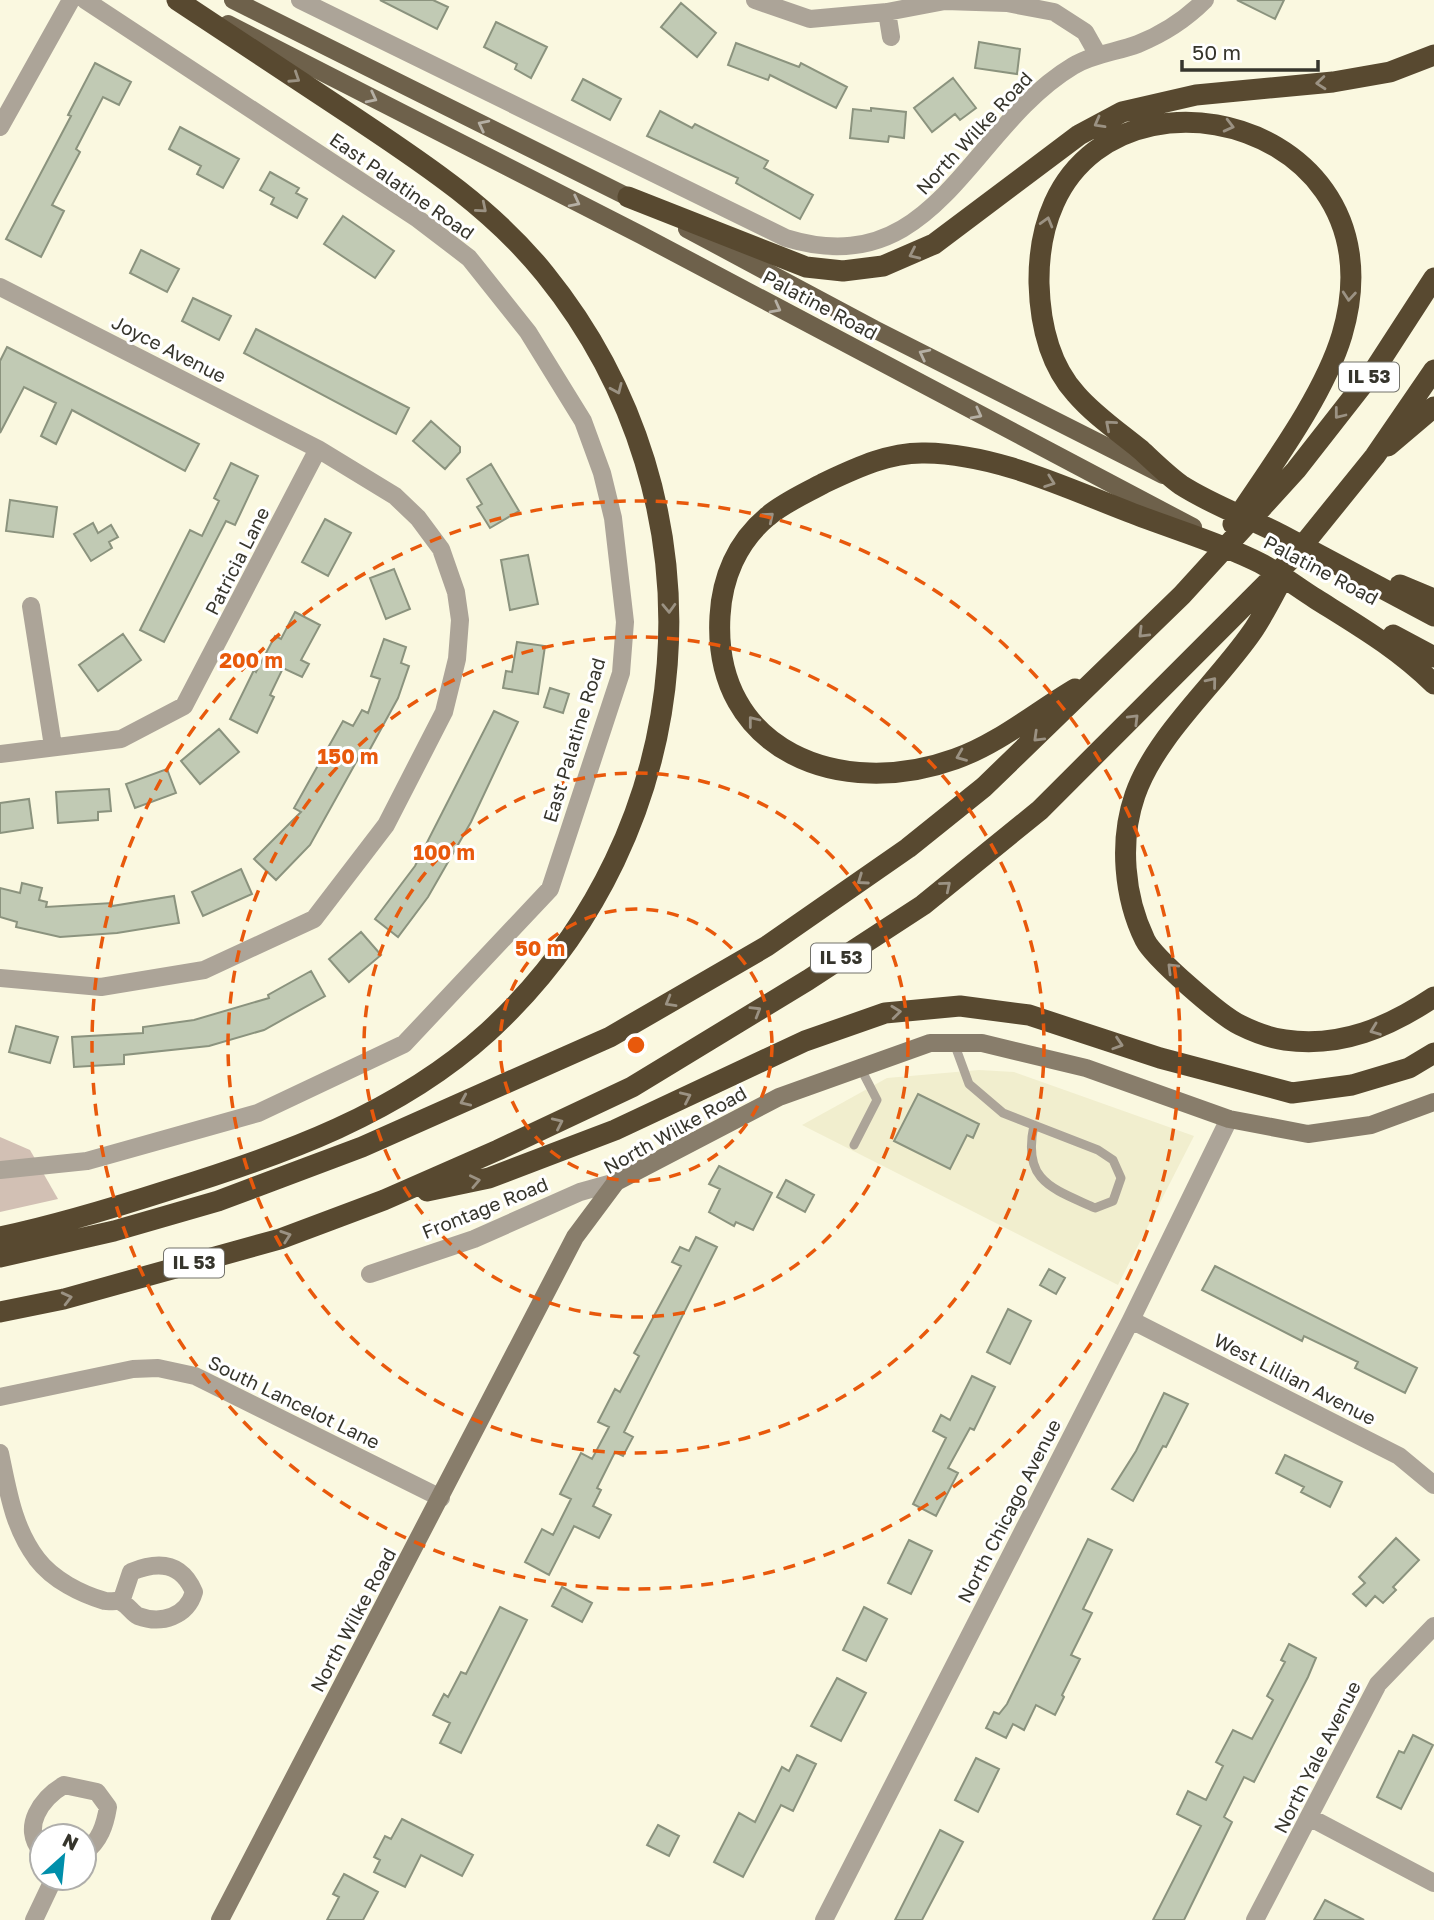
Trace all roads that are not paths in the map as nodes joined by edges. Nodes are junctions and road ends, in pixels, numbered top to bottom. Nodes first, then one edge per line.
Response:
1 (71, 0) edge
2 (85, 0) edge
3 (179, 0) edge
4 (233, 0) edge
5 (300, 0) edge
6 (755, 0) edge
7 (1205, 0) edge
8 (887, 12) junction
9 (891, 37) dead end
10 (1098, 55) junction
11 (1434, 55) edge
12 (0, 127) edge
13 (628, 197) junction
14 (1434, 278) edge
15 (0, 287) edge
16 (1434, 370) edge
17 (1434, 407) edge
18 (318, 449) junction
19 (1376, 456) junction
20 (1181, 485) junction
21 (1282, 535) junction
22 (1295, 555) junction
23 (1259, 562) junction
24 (1188, 588) junction
25 (1434, 599) edge
26 (31, 606) dead end
27 (1434, 616) edge
28 (1434, 657) edge
29 (1104, 672) junction
30 (1434, 684) edge
31 (53, 746) junction
32 (0, 754) edge
33 (0, 978) edge
34 (1434, 997) edge
35 (954, 1043) junction
36 (1434, 1053) edge
37 (860, 1067) junction
38 (1434, 1102) edge
39 (1229, 1119) junction
40 (1034, 1125) junction
41 (854, 1145) dead end
42 (0, 1170) edge
43 (616, 1182) junction
44 (384, 1200) junction
45 (0, 1237) edge
46 (0, 1257) edge
47 (370, 1273) dead end
48 (0, 1312) edge
49 (1131, 1320) junction
50 (0, 1397) edge
51 (0, 1453) edge
52 (1434, 1485) edge
53 (440, 1498) junction
54 (121, 1602) dead end
55 (1434, 1626) edge
56 (1309, 1817) junction
57 (34, 1822) edge
58 (98, 1837) edge
59 (1434, 1883) edge
60 (47, 1892) edge
61 (34, 1920) edge
62 (220, 1920) edge
63 (824, 1920) edge
64 (1255, 1920) edge

1 - 12 street
2 - 42 street, East Palatine Road
3 -> 23 main road, Palatine Road
3 -> 45 highway
13 -> 4 main road, Palatine Road
5 - 10 street, North Wilke Road
6 - 8 street
7 - 10 street, North Wilke Road
8 - 9 street
8 - 10 street
11 -> 13 highway
20 -> 13 main road, Palatine Road
14 -> 24 highway, IL 53
15 - 18 street, Joyce Avenue
16 - 19 highway, IL 53
17 - 19 highway
18 - 31 street, Patricia Lane
18 - 33 street, Joyce Avenue
19 - 22 highway, IL 53
20 - 21 highway, Palatine Road
20 -> 24 highway
21 - 25 highway
21 - 27 highway, Palatine Road
34 -> 22 highway
44 -> 22 highway, IL 53
23 - 28 highway, Palatine Road
29 -> 23 highway
23 - 30 highway
24 -> 29 highway, IL 53
26 - 31 street
29 -> 46 highway, IL 53
31 - 32 street, Patricia Lane
35 - 37 street, North Wilke Road
35 - 39 street, North Wilke Road
35 - 40 lane
44 -> 36 highway
37 - 41 lane
37 - 43 street, North Wilke Road
38 - 39 street, North Wilke Road
39 - 49 street, North Chicago Avenue
40 - 40 lane
43 - 47 street, Frontage Road
43 - 53 street, North Wilke Road
48 -> 44 highway, IL 53
49 - 52 street, West Lillian Avenue
49 - 63 street, North Chicago Avenue
50 - 53 street, South Lancelot Lane
51 - 54 street
53 - 62 street, North Wilke Road
55 - 56 street, North Yale Avenue
56 - 59 street
56 - 64 street, North Yale Avenue
57 - 58 street
60 - 61 street

